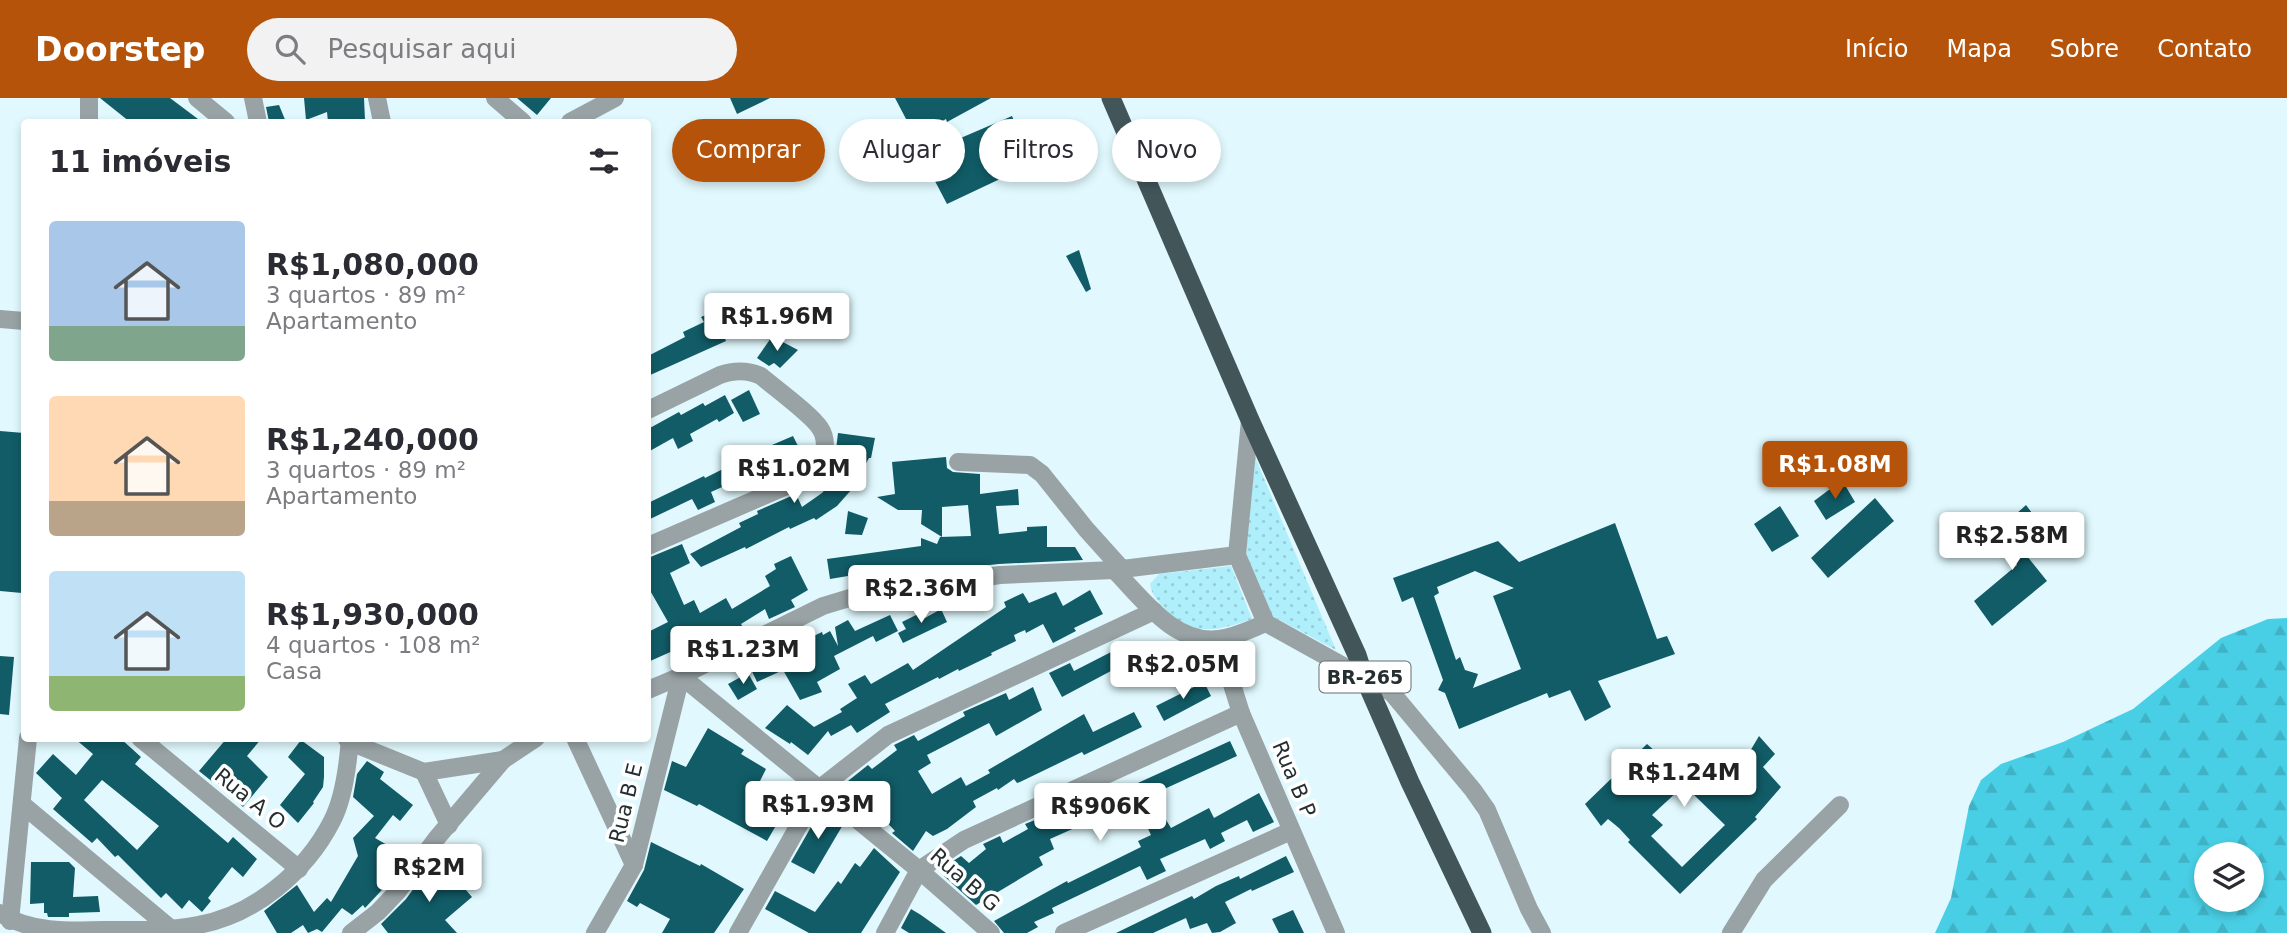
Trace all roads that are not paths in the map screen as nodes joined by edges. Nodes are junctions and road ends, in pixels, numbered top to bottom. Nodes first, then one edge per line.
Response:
1 (89, 98) edge
2 (197, 98) edge
3 (253, 98) edge
4 (377, 98) edge
5 (495, 98) edge
6 (615, 98) edge
7 (1111, 98) edge
8 (89, 119) edge
9 (222, 119) edge
10 (257, 119) edge
11 (381, 119) edge
12 (520, 119) edge
13 (575, 119) edge
14 (0, 319) edge
15 (21, 321) edge
16 (651, 409) edge
17 (1250, 420) junction
18 (958, 461) dead end
19 (651, 545) edge
20 (1237, 555) junction
21 (1118, 570) junction
22 (1154, 611) junction
23 (1266, 623) junction
24 (1218, 640) junction
25 (681, 677) junction
26 (1364, 677) junction
27 (651, 689) edge
28 (1241, 713) junction
29 (28, 742) edge
30 (145, 742) edge
31 (349, 742) edge
32 (354, 742) edge
33 (530, 742) edge
34 (577, 742) edge
35 (503, 760) junction
36 (424, 772) junction
37 (820, 788) junction
38 (1840, 804) dead end
39 (23, 806) junction
40 (449, 825) junction
41 (1291, 831) junction
42 (634, 865) junction
43 (299, 869) junction
44 (919, 870) junction
45 (5, 917) edge
46 (171, 929) junction
47 (1072, 932) edge
48 (351, 933) edge
49 (595, 933) edge
50 (738, 933) edge
51 (885, 933) edge
52 (991, 933) edge
53 (1336, 933) edge
54 (1482, 933) edge
55 (1542, 933) edge
56 (1731, 933) edge

1 - 8 street
2 - 9 street
3 - 10 street
4 - 11 street
5 - 12 street
6 - 13 street
7 - 17 highway, BR-265
14 - 15 street
16 - 19 street
17 - 20 street
17 - 26 highway, BR-265
18 - 21 street
20 - 21 street
20 - 23 street
21 - 22 street
21 - 25 street
22 - 24 street
22 - 37 street
23 - 24 street
23 - 26 street
24 - 28 street, Rua B P
25 - 27 street
25 - 37 street, Rua B G
25 - 42 street, Rua B E
26 - 54 highway, BR-265
26 - 55 street
28 - 41 street, Rua B P
28 - 44 street
29 - 39 street
30 - 43 street, Rua A O
31 - 43 street
32 - 36 street
33 - 35 street
34 - 42 street
35 - 36 street
35 - 40 street
36 - 40 street
37 - 44 street, Rua B G
37 - 50 street
38 - 56 street
39 - 45 street
39 - 46 street
40 - 48 street
41 - 47 street
41 - 53 street, Rua B P
42 - 49 street, Rua B E
43 - 46 street
44 - 51 street
44 - 52 street, Rua B G
45 - 46 street

